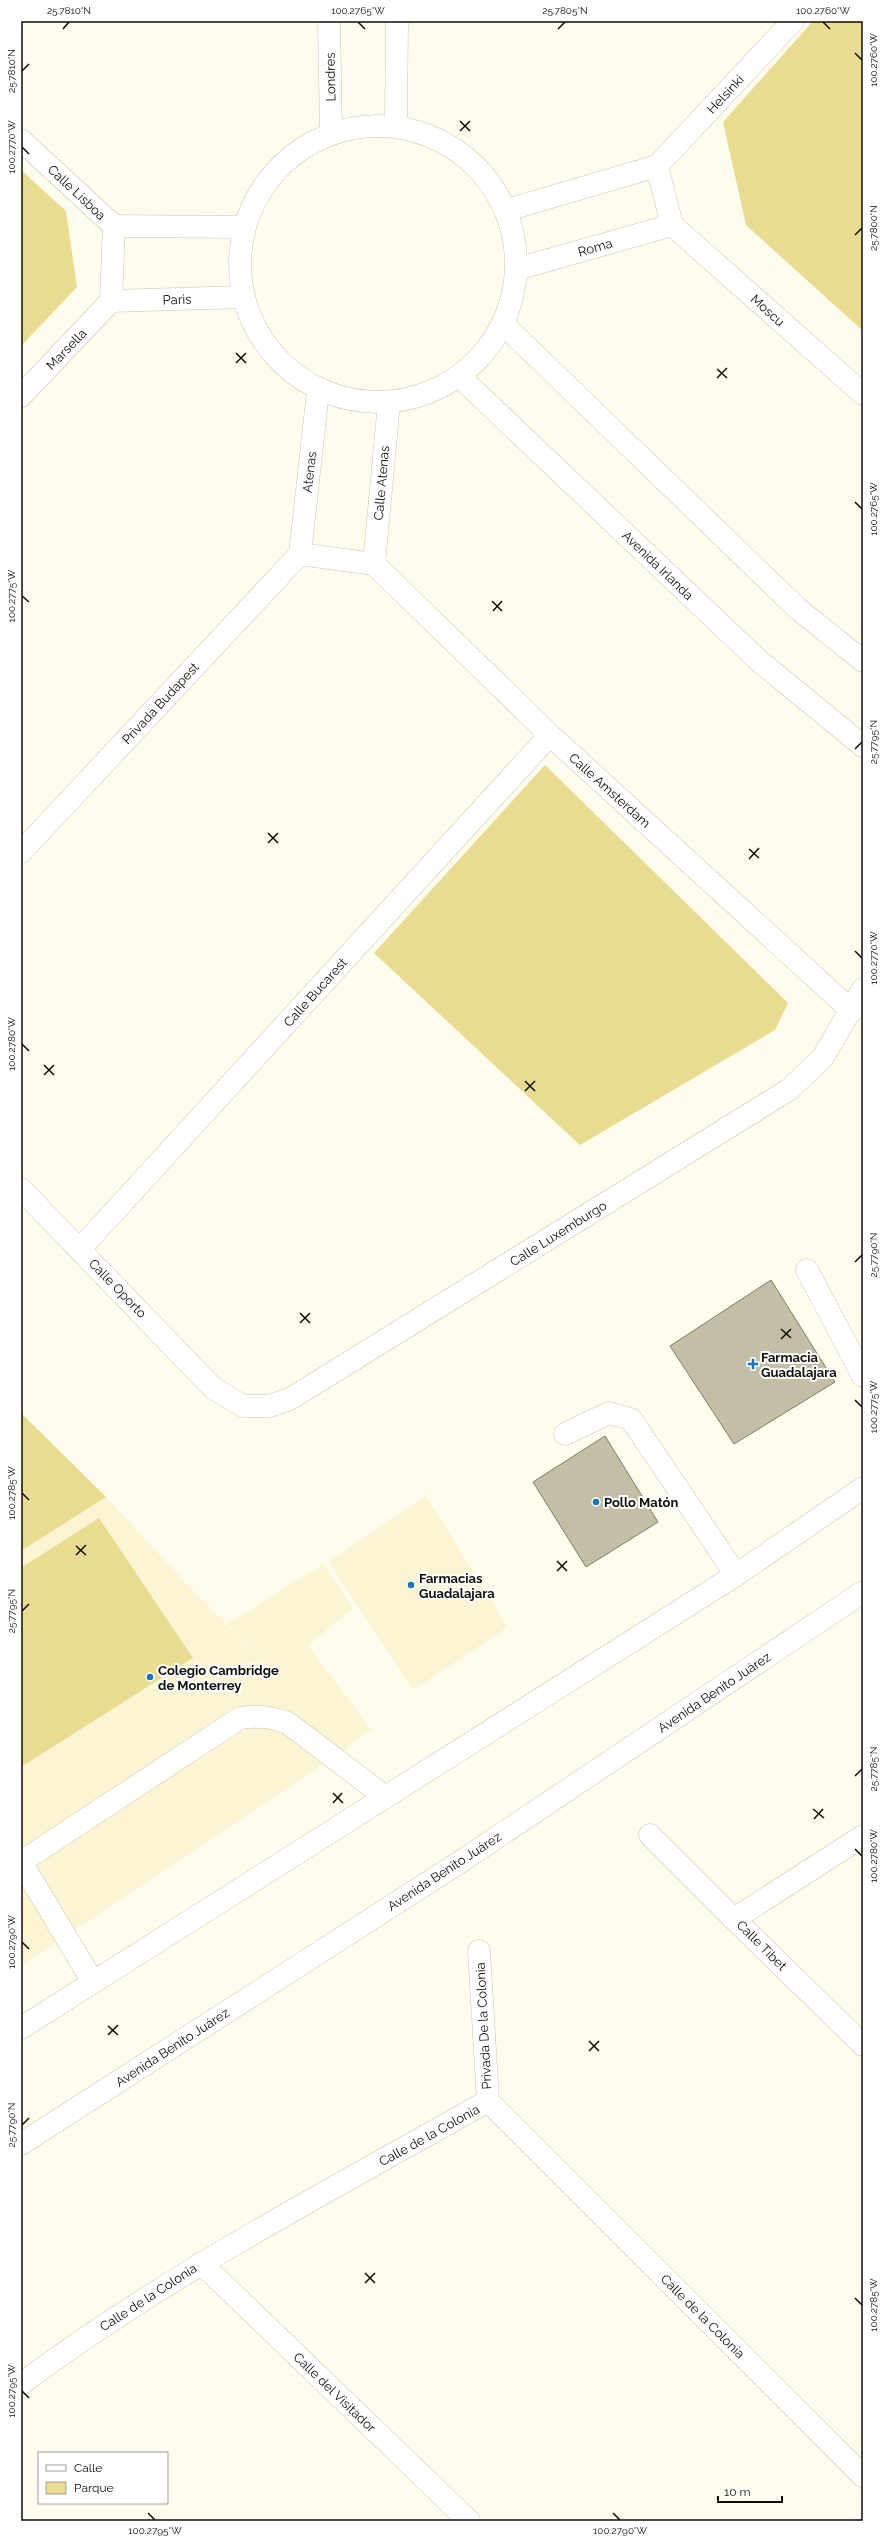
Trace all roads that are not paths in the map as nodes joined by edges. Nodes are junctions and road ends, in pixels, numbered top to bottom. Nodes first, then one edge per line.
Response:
1 (329, 21) edge
2 (397, 21) edge
3 (793, 21) edge
4 (396, 125) junction
5 (331, 133) junction
6 (21, 140) edge
7 (657, 166) junction
8 (507, 210) junction
9 (672, 225) junction
10 (114, 226) junction
11 (244, 227) junction
12 (517, 269) junction
13 (242, 297) junction
14 (111, 301) junction
15 (504, 324) junction
16 (460, 376) junction
17 (318, 391) junction
18 (863, 394) edge
19 (21, 396) edge
20 (389, 403) junction
21 (300, 554) junction
22 (374, 564) junction
23 (863, 661) edge
24 (550, 735) junction
25 (863, 746) edge
26 (21, 852) edge
27 (863, 989) edge
28 (852, 1011) junction
29 (21, 1189) edge
30 (80, 1249) junction
31 (807, 1270) dead end
32 (863, 1376) edge
33 (213, 1388) joint
34 (565, 1434) dead end
35 (863, 1488) edge
36 (736, 1575) junction
37 (863, 1592) edge
38 (384, 1796) junction
39 (650, 1836) dead end
40 (863, 1836) edge
41 (21, 1862) edge
42 (734, 1919) junction
43 (479, 1951) dead end
44 (93, 1982) junction
45 (21, 2028) edge
46 (863, 2045) edge
47 (488, 2101) junction
48 (21, 2144) edge
49 (201, 2263) junction
50 (21, 2384) edge
51 (863, 2476) edge
52 (469, 2521) edge

1 - 5 street, Londres
2 - 4 street
3 - 7 street, Helsinki
4 - 5 street
4 - 8 street
5 - 11 street
6 - 10 street, Calle Lisboa
7 - 8 street
7 - 9 street
8 - 12 street
9 - 12 street, Roma
9 - 18 street, Moscu
10 - 11 street
10 - 14 street, Calle Lisboa
11 - 13 street
12 - 15 street
13 - 14 street, Paris
13 - 17 street
14 - 19 street, Marsella
15 - 16 street
15 - 23 street
16 - 20 street
16 - 25 street, Avenida Irlanda
17 - 20 street
17 - 21 street, Atenas
20 - 22 street, Calle Atenas
21 - 22 street
21 - 26 street, Privada Budapest
22 - 24 street, Calle Amsterdam
24 - 28 street, Calle Amsterdam
24 - 30 street, Calle Bucarest
27 - 28 street, Calle Luxemburgo
28 - 33 street, Calle Luxemburgo
29 - 30 street, Calle Oporto
30 - 33 street, Calle Oporto
31 - 32 street
34 - 36 street
35 - 36 street
36 - 38 street
37 - 48 street, Avenida Benito Juárez
38 - 41 street
38 - 44 street
39 - 42 street
40 - 42 street, Calle Tibet
41 - 44 street
42 - 46 street, Calle Tibet
43 - 47 street, Privada De la Colonia
44 - 45 street
47 - 49 street, Calle de la Colonia
47 - 51 street, Calle de la Colonia
49 - 50 street, Calle de la Colonia
49 - 52 street, Calle del Visitador

